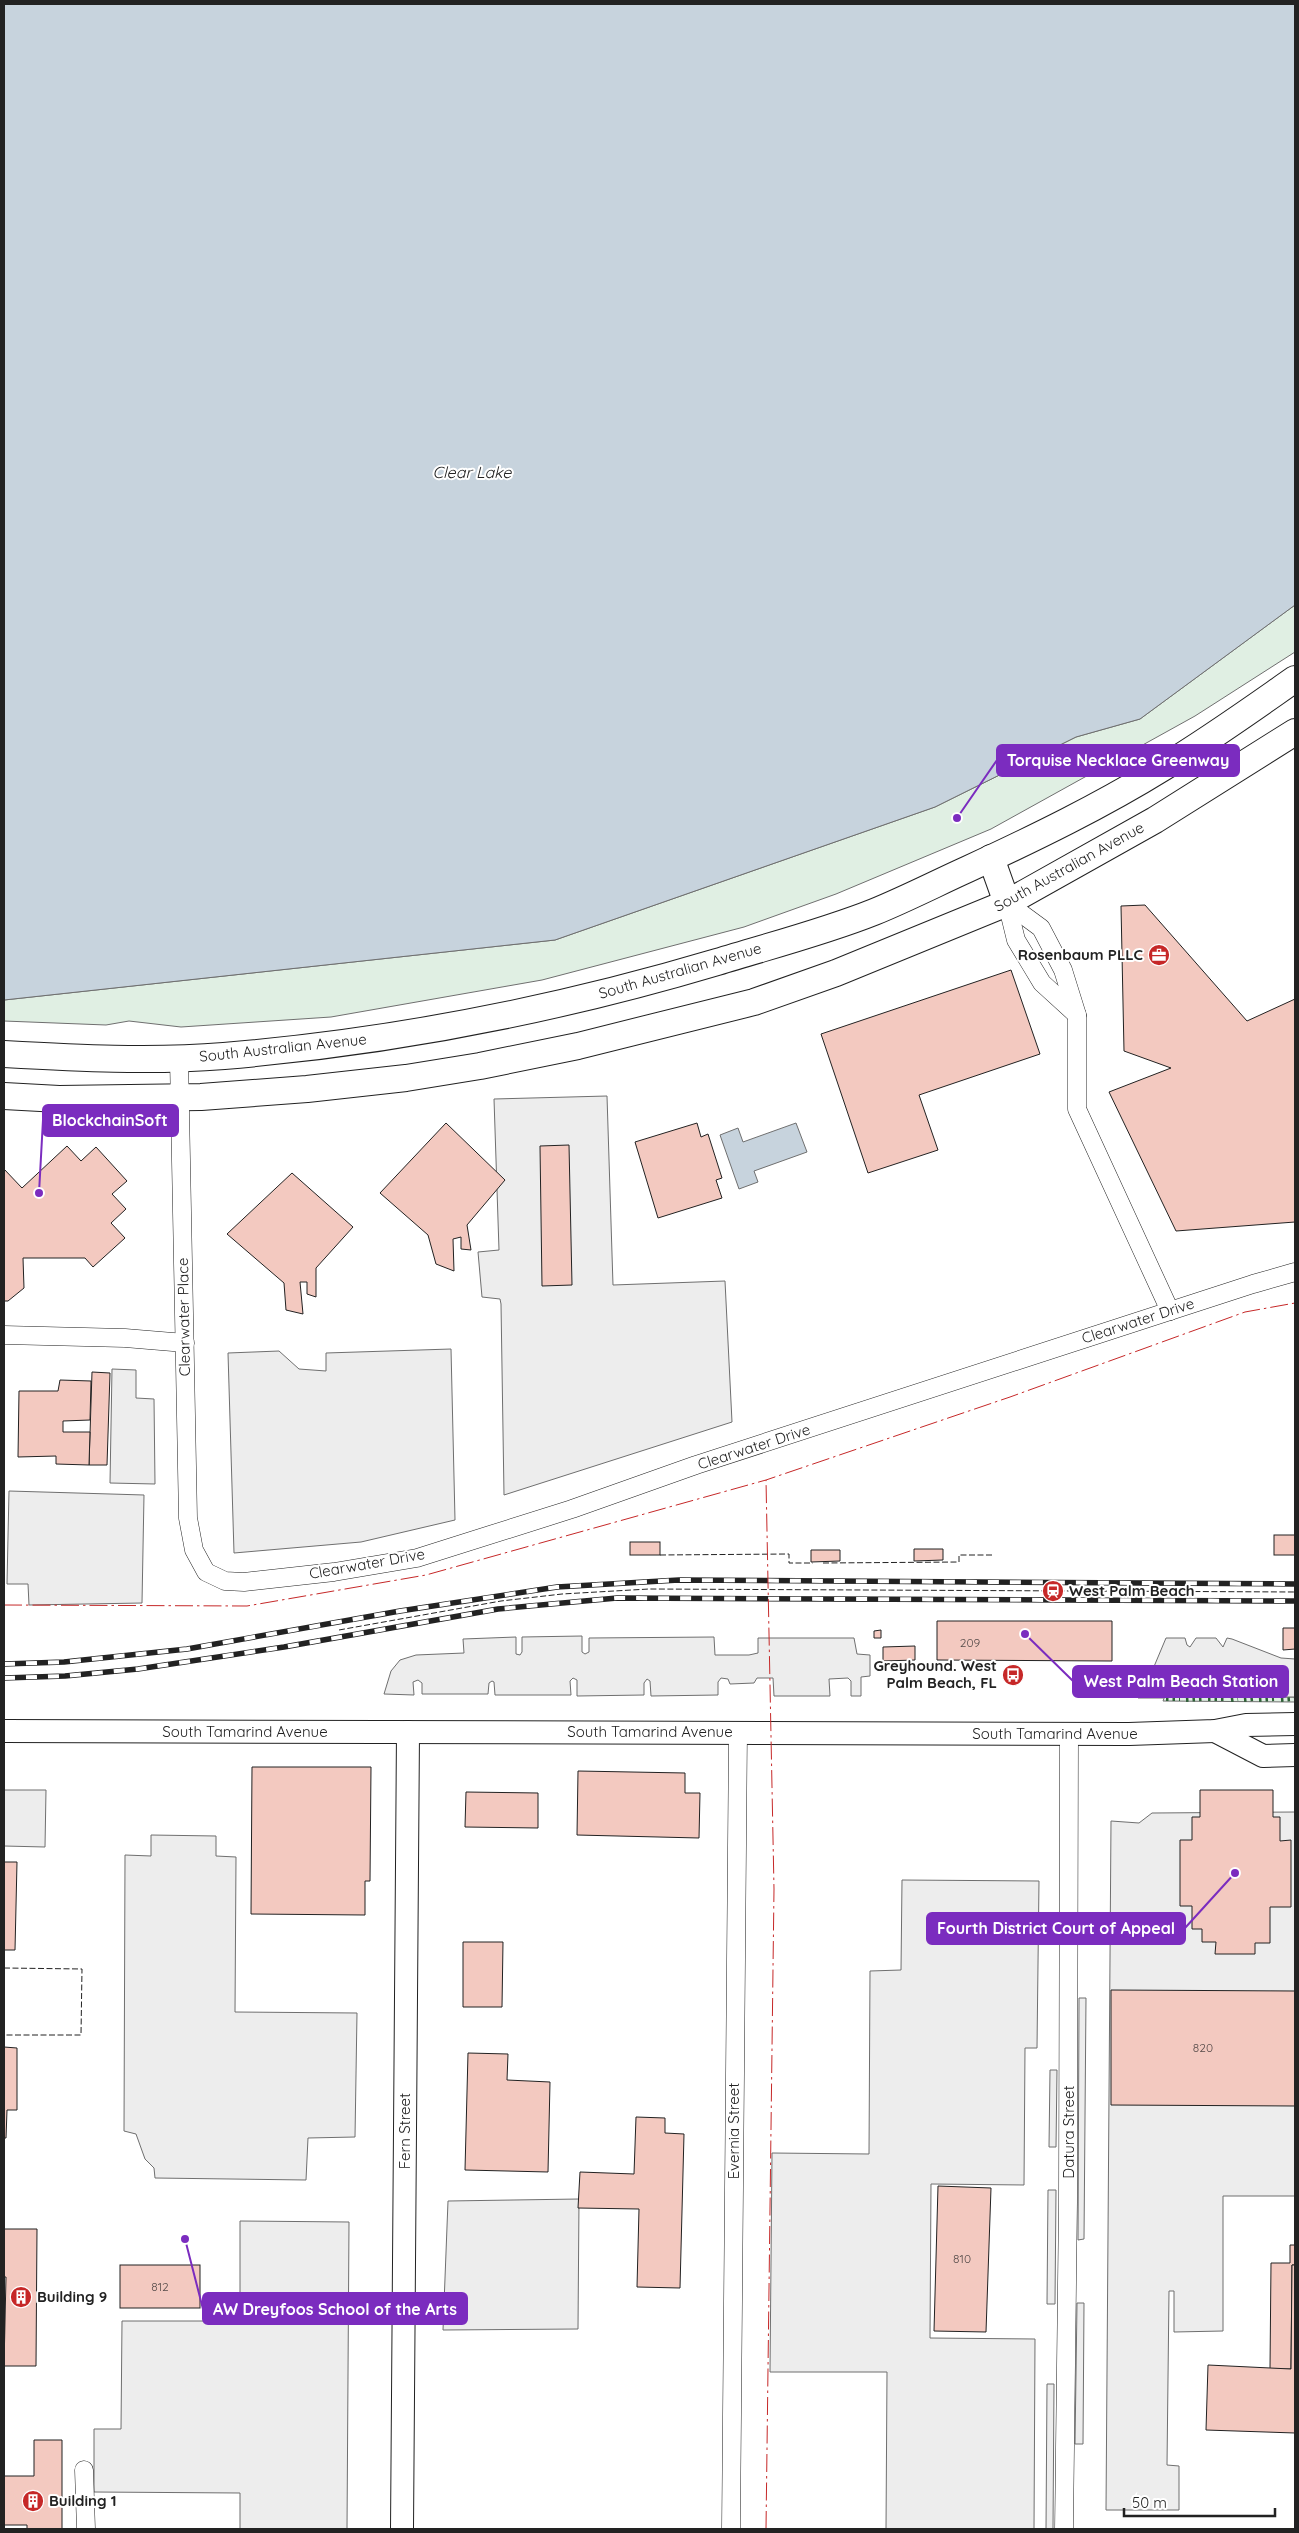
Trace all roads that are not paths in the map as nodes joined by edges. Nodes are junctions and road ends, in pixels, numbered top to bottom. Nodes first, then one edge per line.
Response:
1 (1295, 679) edge
2 (1295, 732) edge
3 (991, 858) junction
4 (1007, 903) junction
5 (1077, 1015) junction
6 (4, 1054) edge
7 (179, 1058) junction
8 (4, 1096) edge
9 (178, 1098) junction
10 (1295, 1272) edge
11 (1170, 1311) junction
12 (4, 1335) edge
13 (185, 1343) junction
14 (206, 1572) joint
15 (1295, 1724) edge
16 (1215, 1731) junction
17 (4, 1732) edge
18 (408, 1732) junction
19 (738, 1732) junction
20 (1069, 1734) junction
21 (1295, 1755) edge
22 (84, 2470) dead end
23 (86, 2526) edge
24 (402, 2529) edge
25 (731, 2529) edge
26 (1064, 2529) edge

1 - 3 main road, South Australian Avenue
2 - 4 main road, South Australian Avenue
3 - 4 main road
3 - 7 main road, South Australian Avenue
4 - 5 street
4 - 5 street
4 - 9 main road, South Australian Avenue
5 - 11 street
6 - 7 main road, South Australian Avenue
7 - 9 street, Clearwater Place
8 - 9 main road, South Australian Avenue
9 - 13 street, Clearwater Place
10 - 11 street, Clearwater Drive
11 - 14 street, Clearwater Drive
12 - 13 street
13 - 14 street, Clearwater Place
15 - 16 street, South Tamarind Avenue
16 - 20 street, South Tamarind Avenue
16 - 21 street
17 - 18 street, South Tamarind Avenue
18 - 19 street, South Tamarind Avenue
18 - 24 street, Fern Street
19 - 20 street, South Tamarind Avenue
19 - 25 street, Evernia Street
20 - 26 street, Datura Street
22 - 23 street

